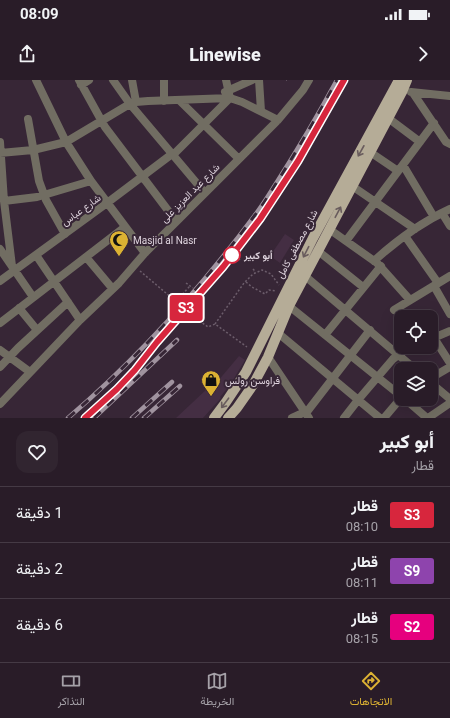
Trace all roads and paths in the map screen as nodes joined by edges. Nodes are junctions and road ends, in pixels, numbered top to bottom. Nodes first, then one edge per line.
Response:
1 (36, 80) edge
2 (89, 80) edge
3 (113, 80) edge
4 (132, 80) edge
5 (164, 80) edge
6 (226, 80) edge
7 (252, 80) edge
8 (259, 80) edge
9 (310, 80) edge
10 (400, 80) edge
11 (407, 80) edge
12 (80, 83) edge
13 (228, 90) junction
14 (402, 92) junction
15 (413, 93) junction
16 (450, 96) edge
17 (216, 98) junction
18 (230, 98) junction
19 (164, 101) junction
20 (180, 101) junction
21 (133, 103) junction
22 (261, 111) junction
23 (388, 118) junction
24 (28, 119) dead end
25 (278, 120) junction
26 (102, 121) junction
27 (434, 123) junction
28 (204, 124) junction
29 (0, 142) edge
30 (66, 142) junction
31 (420, 142) junction
32 (450, 144) edge
33 (33, 150) junction
34 (370, 152) junction
35 (1, 153) edge
36 (172, 154) junction
37 (239, 159) junction
38 (401, 168) junction
39 (142, 177) junction
40 (91, 181) junction
41 (352, 186) junction
42 (205, 193) junction
43 (44, 195) junction
44 (4, 200) junction
45 (375, 202) junction
46 (108, 203) junction
47 (446, 211) edge
48 (434, 217) junction
49 (176, 222) junction
50 (450, 226) edge
51 (125, 227) junction
52 (329, 229) junction
53 (414, 229) junction
54 (66, 234) junction
55 (405, 236) junction
56 (346, 241) junction
57 (0, 249) edge
58 (318, 251) junction
59 (145, 253) junction
60 (36, 255) junction
61 (236, 256) dead end
62 (86, 257) junction
63 (240, 260) dead end
64 (374, 261) junction
65 (381, 266) junction
66 (13, 268) junction
67 (253, 269) dead end
68 (140, 270) dead end
69 (253, 274) junction
70 (306, 276) junction
71 (450, 276) edge
72 (0, 281) edge
73 (54, 281) junction
74 (246, 282) junction
75 (186, 283) dead end
76 (436, 284) junction
77 (190, 286) junction
78 (112, 288) junction
79 (193, 288) dead end
80 (363, 288) junction
81 (285, 293) junction
82 (203, 296) dead end
83 (33, 297) junction
84 (410, 300) junction
85 (68, 302) junction
86 (289, 306) junction
87 (19, 308) junction
88 (345, 310) junction
89 (394, 310) dead end
90 (450, 314) edge
91 (80, 320) junction
92 (0, 323) edge
93 (215, 324) junction
94 (37, 330) junction
95 (370, 330) junction
96 (450, 331) edge
97 (278, 333) junction
98 (325, 335) junction
99 (438, 336) edge
100 (438, 347) edge
101 (0, 350) edge
102 (257, 350) junction
103 (394, 351) edge
104 (398, 354) joint
105 (350, 355) junction
106 (268, 356) junction
107 (9, 357) junction
108 (407, 362) edge
109 (450, 363) edge
110 (0, 367) edge
111 (450, 367) edge
112 (30, 372) junction
113 (438, 374) edge
114 (378, 377) junction
115 (333, 378) junction
116 (438, 389) edge
117 (394, 391) edge
118 (450, 399) edge
119 (358, 400) junction
120 (450, 403) edge
121 (0, 404) edge
122 (394, 406) edge
123 (414, 406) edge
124 (307, 414) edge
125 (214, 418) edge
126 (228, 418) edge
127 (292, 418) edge
128 (344, 418) edge
129 (380, 418) edge
130 (384, 418) edge
131 (427, 418) edge

1 - 30 street
2 - 12 street
3 - 21 street
4 - 21 street
5 - 19 street
6 - 13 street
7 - 13 street
8 - 22 street
9 - 25 street, شارع عبد العزيز على
10 -> 81 main road, شارع مصطفى كامل
11 - 14 main road
12 - 26 street
13 - 17 street
13 - 18 street
14 - 15 street
14 - 23 main road
15 - 16 street
15 - 27 street
17 - 18 street
17 - 20 street
18 - 22 street
18 - 28 street, شارع عباس
19 - 20 street
19 - 21 street
20 - 28 street
21 - 26 street
21 - 36 street
22 - 25 street
23 - 31 street
23 - 34 main road
24 - 33 street
25 - 37 street, شارع عبد العزيز على
26 - 30 street
26 - 39 street
27 - 31 street
27 - 32 street
28 - 36 street, شارع عباس
28 - 37 street
29 - 35 street
30 - 33 street
30 - 40 street
31 - 38 street
33 - 35 street
33 - 43 street
34 - 38 street
34 - 41 main road
35 - 44 street
36 - 39 street, شارع عباس
36 - 42 street
37 - 42 street, شارع عبد العزيز على
38 - 45 street
38 - 48 street
39 - 46 street, شارع عباس
39 - 49 street
40 - 43 street
40 - 46 street
41 - 45 street
52 -> 41 main road
42 - 49 street, شارع عبد العزيز على
43 - 44 street
43 - 54 street
44 - 66 street
45 - 53 street
45 - 56 street
46 - 51 street
46 - 54 street, شارع عباس
47 - 48 street
47 - 50 street
48 - 53 street
49 - 59 street, شارع عبد العزيز على
51 - 59 street
51 - 62 street
52 - 56 street
52 - 58 main road
53 - 55 street
54 - 60 street, شارع عباس
55 - 64 street
55 - 76 street
56 - 64 street
57 - 66 street
58 - 70 main road
58 - 80 street
59 - 78 street, شارع عبد العزيز على
60 - 66 street, شارع عباس
60 - 73 street
61 - 63 path
62 - 73 street
62 - 78 street
64 - 65 street
65 - 80 street
65 - 84 street
66 - 72 street, شارع عباس
66 - 83 street
67 - 69 path
68 - 93 path, bridge
69 - 74 path
69 - 81 path
70 - 86 main road
70 - 88 street
71 - 76 street
73 - 83 street
73 - 85 street
74 - 81 path
74 - 93 path
75 - 77 path
76 - 84 street
76 - 90 street
77 - 79 path
77 - 82 path, bridge
78 - 91 street, شارع عبد العزيز على
80 - 88 street
81 - 102 main road, شارع مصطفى كامل
83 - 87 street
84 - 89 street
85 - 91 street
85 - 94 street
86 - 97 main road
86 - 98 street
87 - 92 street
87 - 94 street
88 - 95 street
88 - 98 street
91 - 112 street, شارع عبد العزيز على
93 - 102 path
94 - 107 street
95 - 103 street
95 - 105 street
96 - 99 street
97 - 106 main road
97 - 115 street
98 - 105 street
100 - 109 street
101 - 107 street
102 -> 125 main road, شارع مصطفى كامل
104 - 108 street
104 - 114 street
105 - 114 street
105 - 115 street
106 - 124 street
106 - 126 main road
107 - 110 street
107 - 112 street
111 - 113 street
112 - 121 street, شارع عبد العزيز على
114 - 117 street
114 - 119 street
115 - 119 street
115 - 124 street
116 - 118 street
119 - 128 street
119 - 129 street
120 - 131 street
122 - 130 street
123 - 131 street
124 - 127 street

